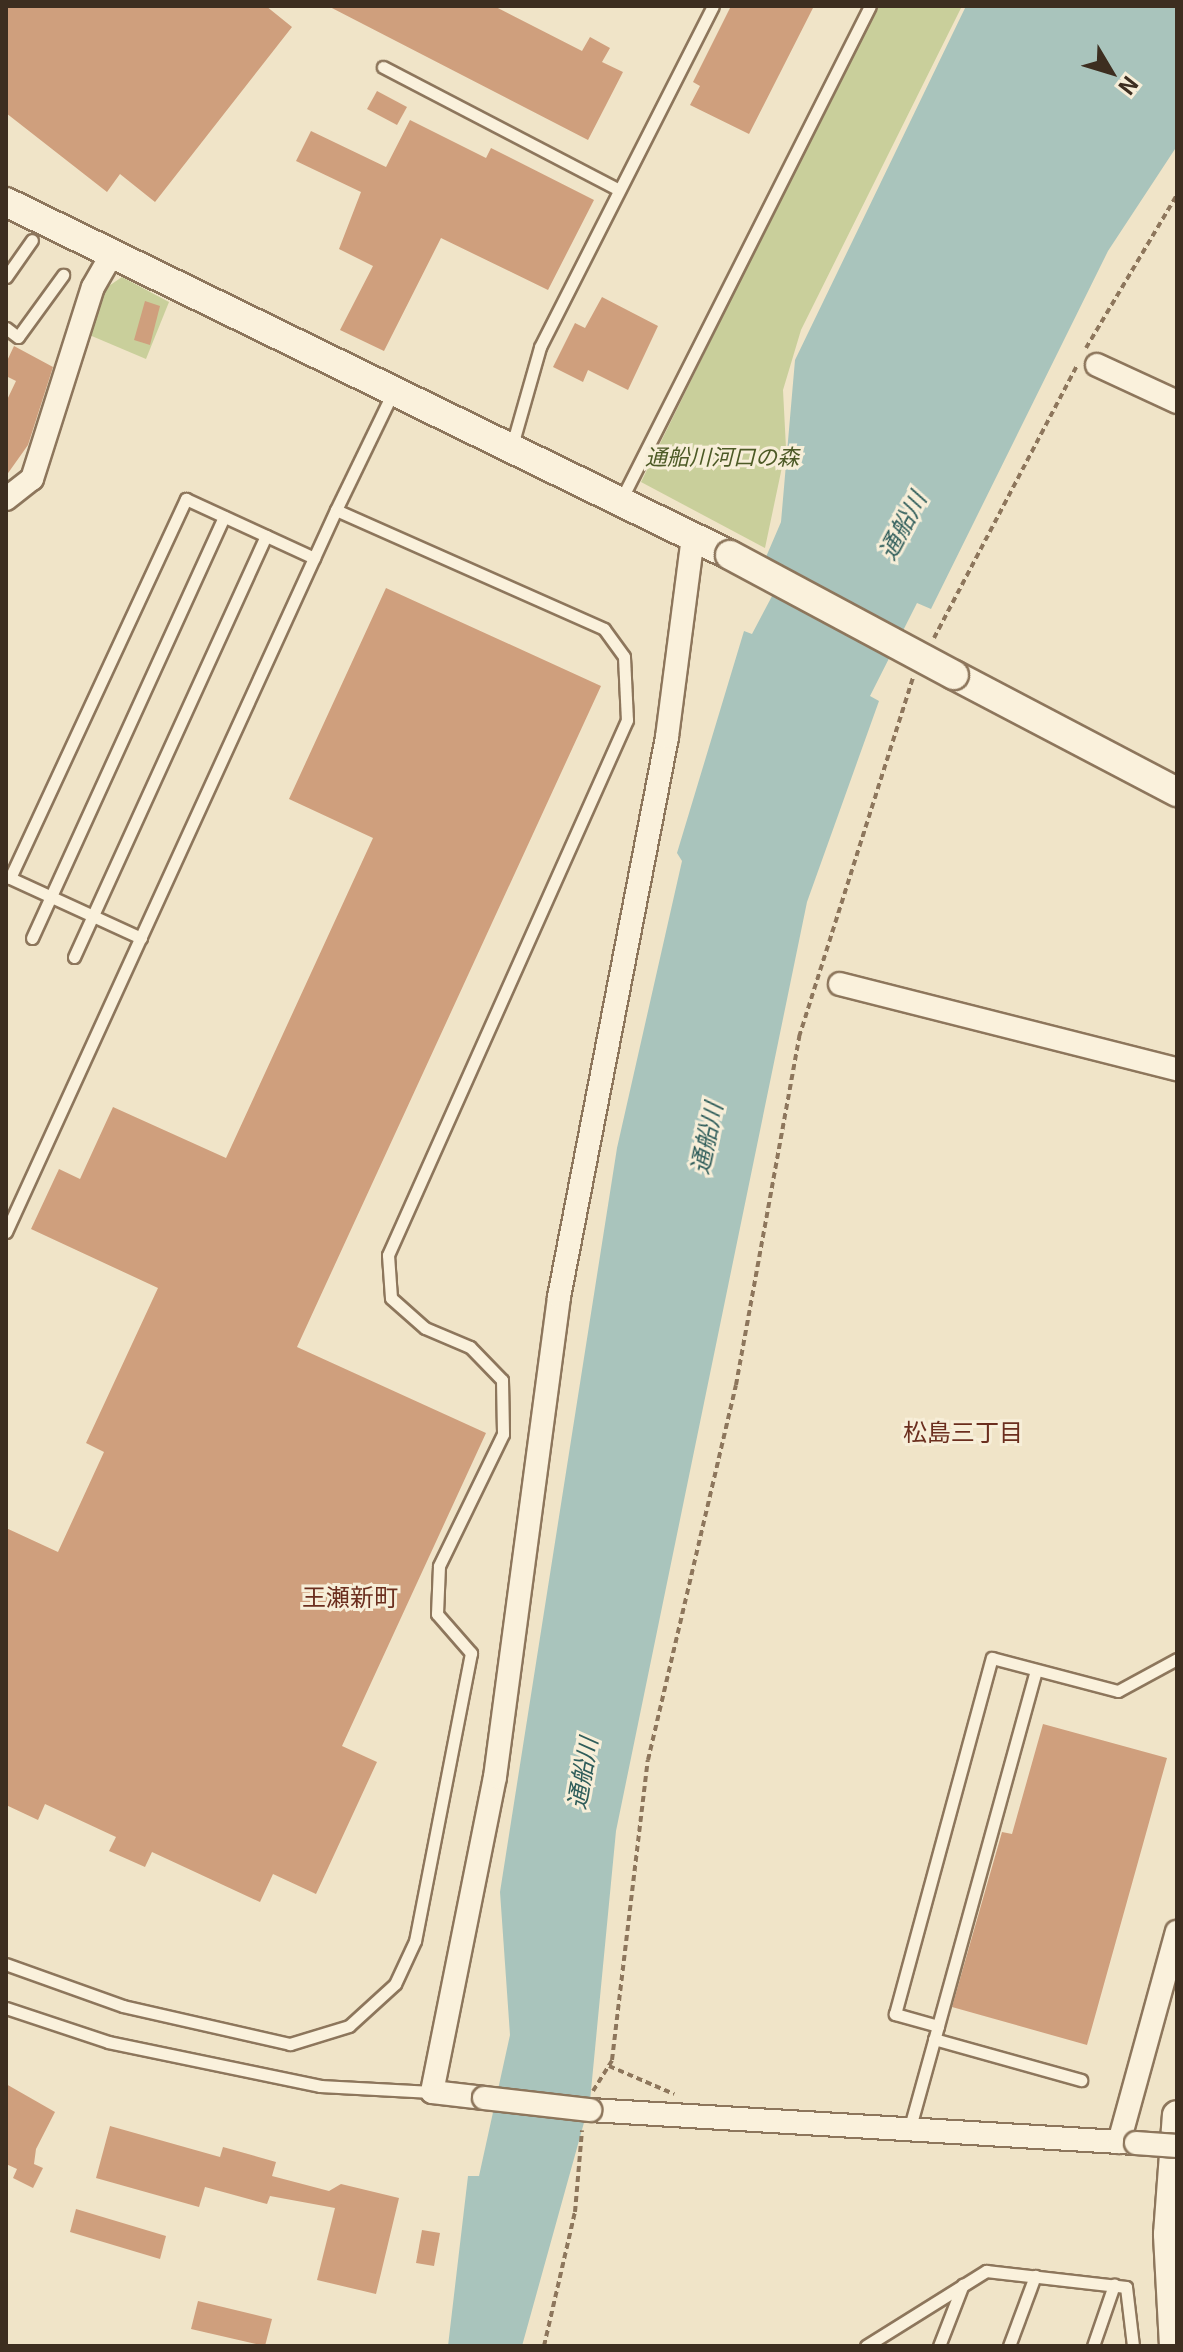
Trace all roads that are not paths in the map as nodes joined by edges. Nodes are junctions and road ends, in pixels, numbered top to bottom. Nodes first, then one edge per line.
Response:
1 (713, 6) edge
2 (870, 6) edge
3 (383, 67) dead end
4 (619, 190) junction
5 (6, 202) edge
6 (32, 240) dead end
7 (112, 254) junction
8 (63, 275) dead end
9 (6, 277) edge
10 (6, 328) edge
11 (1097, 365) dead end
12 (394, 392) junction
13 (1177, 402) edge
14 (511, 449) junction
15 (6, 499) edge
16 (620, 503) junction
17 (336, 510) junction
18 (224, 517) junction
19 (266, 536) junction
20 (693, 538) junction
21 (314, 558) junction
22 (1177, 792) edge
23 (8, 883) edge
24 (51, 897) junction
25 (92, 915) junction
26 (32, 938) dead end
27 (141, 938) junction
28 (74, 957) dead end
29 (840, 984) dead end
30 (1177, 1069) edge
31 (6, 1232) edge
32 (1177, 1659) edge
33 (1036, 1670) junction
34 (1177, 1932) edge
35 (6, 1964) edge
36 (6, 2008) edge
37 (938, 2026) junction
38 (934, 2039) junction
39 (1081, 2080) dead end
40 (432, 2092) junction
41 (1177, 2115) edge
42 (910, 2127) junction
43 (1128, 2143) junction
44 (1177, 2146) edge
45 (1035, 2276) junction
46 (963, 2284) junction
47 (1114, 2285) junction
48 (866, 2346) edge
49 (939, 2346) edge
50 (1009, 2346) edge
51 (1093, 2346) edge
52 (1133, 2346) edge
53 (1174, 2346) edge

1 - 4 lane
2 - 16 lane
3 - 4 lane
4 - 14 lane
5 - 7 street
6 - 9 lane
7 - 12 street
7 - 15 street
8 - 10 lane
11 - 13 street
12 - 14 street
12 - 17 lane
14 - 16 street
16 - 20 street
17 - 21 lane
17 - 35 lane
18 - 19 lane
18 - 23 lane
18 - 24 lane
19 - 21 lane
19 - 25 lane
20 - 22 street, bridge
20 - 40 street
21 - 27 lane
23 - 24 lane
24 - 25 lane
24 - 26 lane
25 - 27 lane
25 - 28 lane
27 - 31 lane
29 - 30 street
32 - 33 lane
33 - 37 lane
33 - 37 lane
34 - 43 street
36 - 40 lane
37 - 38 lane
38 - 39 lane
38 - 42 lane
40 - 42 street, bridge
41 - 53 street
42 - 43 street
43 - 44 street, bridge
45 - 46 lane
45 - 47 lane
45 - 50 lane
46 - 48 lane
46 - 49 lane
47 - 51 lane
47 - 52 lane

